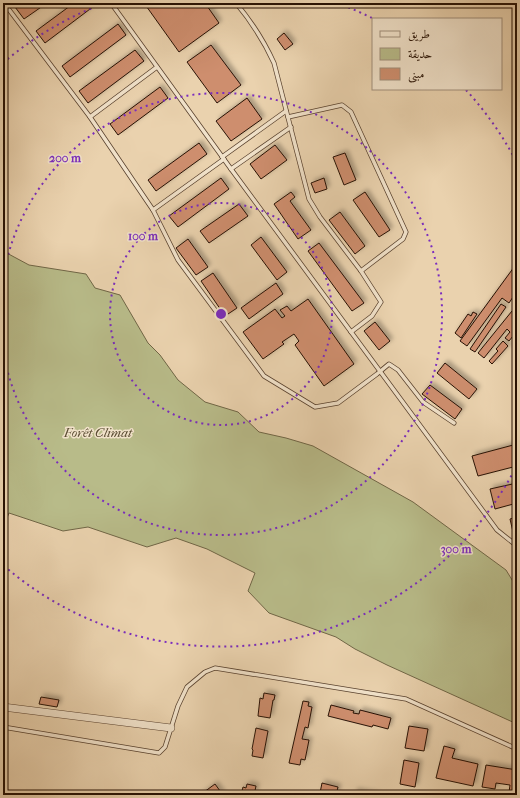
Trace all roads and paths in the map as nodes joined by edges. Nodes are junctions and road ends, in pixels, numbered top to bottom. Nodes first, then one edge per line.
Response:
1 (4, 3) edge
2 (111, 3) edge
3 (236, 3) edge
4 (157, 67) junction
5 (286, 111) junction
6 (90, 117) junction
7 (288, 117) junction
8 (291, 126) junction
9 (223, 158) junction
10 (231, 169) junction
11 (153, 210) junction
12 (361, 271) junction
13 (351, 332) junction
14 (380, 371) junction
15 (454, 423) dead end
16 (517, 546) edge
17 (3, 707) edge
18 (3, 727) edge
19 (171, 728) junction
20 (517, 749) edge

1 - 6 lane
2 - 4 lane
3 - 5 lane
4 - 6 lane
4 - 9 lane
5 - 7 lane
5 - 9 lane
6 - 11 lane
7 - 8 lane
7 - 12 lane
8 - 10 lane
8 - 12 lane
9 - 10 lane
9 - 11 lane
10 - 13 lane
11 - 14 lane
12 - 13 lane
13 - 14 lane
14 - 15 lane
14 - 16 lane
17 - 19 street
18 - 19 lane
19 - 20 lane

